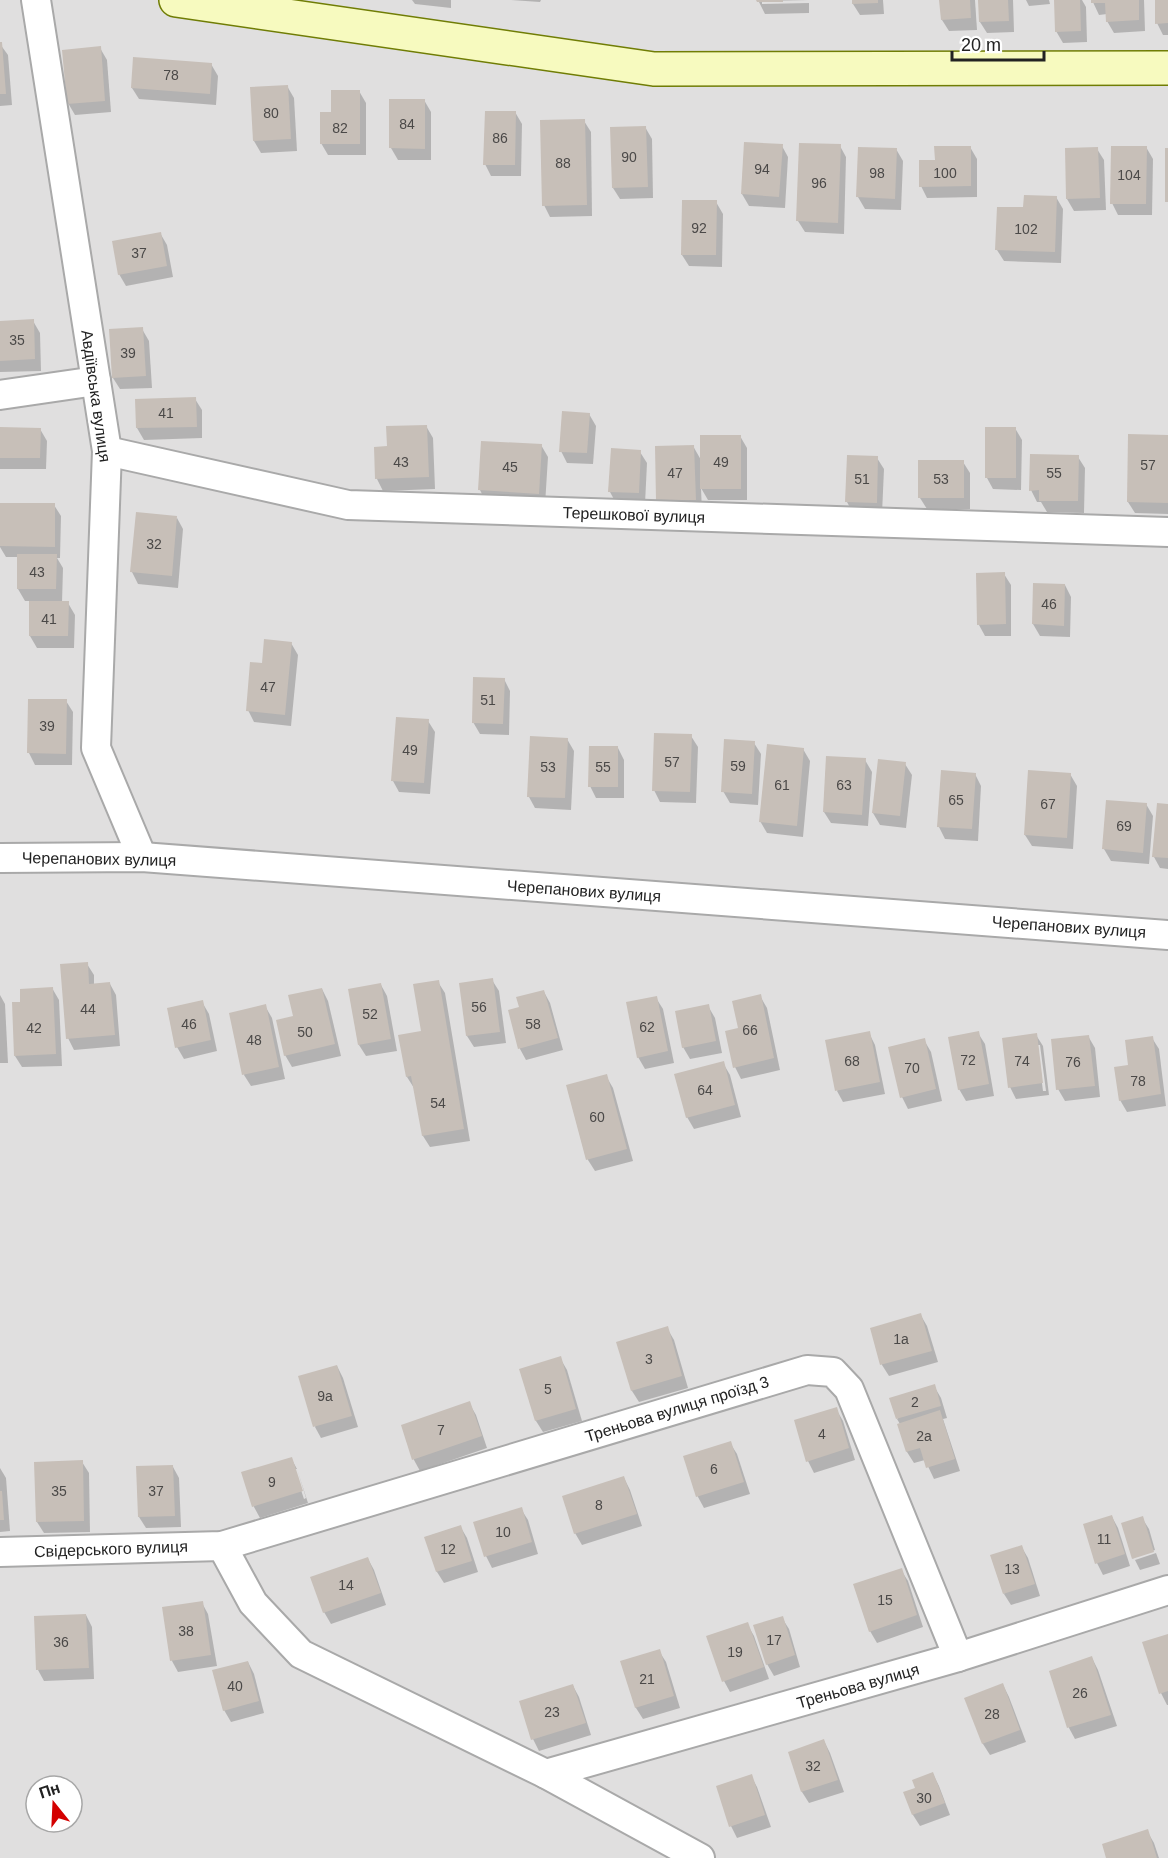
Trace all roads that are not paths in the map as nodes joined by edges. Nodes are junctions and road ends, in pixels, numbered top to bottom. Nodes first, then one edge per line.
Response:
1 (36, 0) edge
2 (176, 0) edge
3 (1168, 68) edge
4 (96, 381) junction
5 (0, 395) edge
6 (107, 451) junction
7 (1168, 532) edge
8 (142, 857) junction
9 (0, 858) edge
10 (1168, 935) edge
11 (222, 1545) junction
12 (0, 1552) edge
13 (1168, 1590) edge
14 (958, 1657) junction
15 (546, 1774) junction
16 (700, 1858) edge

1 - 4 street, Авдіївська вулиця
2 - 3 street
4 - 5 street
4 - 6 street, Авдіївська вулиця
6 - 7 street, Терешкової вулиця
6 - 8 street, Авдіївська вулиця
8 - 9 street, Черепанових вулиця
8 - 10 street, Черепанових вулиця
11 - 12 street, Свiдерського вулиця
11 - 14 street, Треньова вулиця проїзд 3
11 - 15 street
13 - 14 street, Треньова вулиця
14 - 15 street, Треньова вулиця
15 - 16 street

